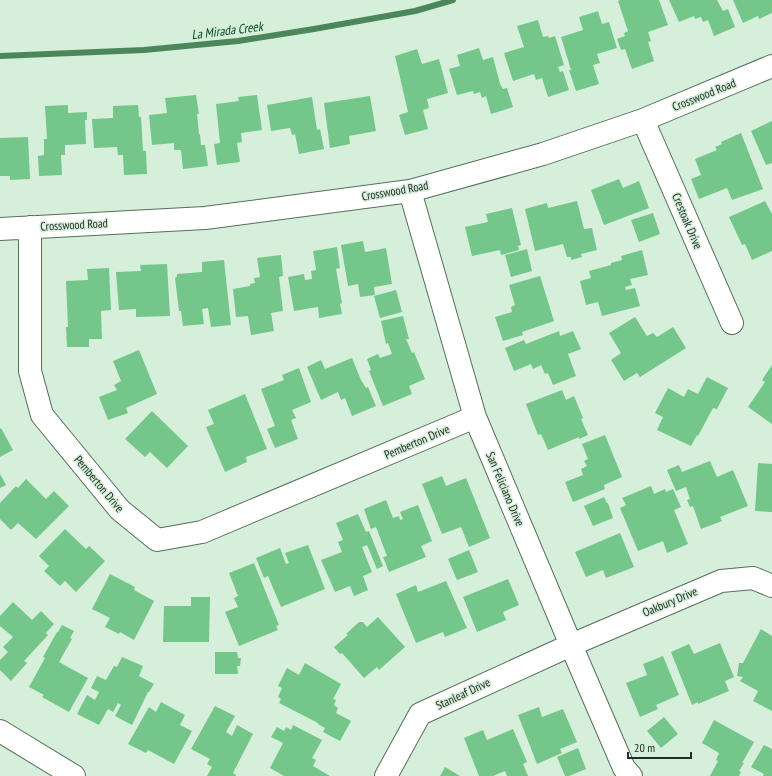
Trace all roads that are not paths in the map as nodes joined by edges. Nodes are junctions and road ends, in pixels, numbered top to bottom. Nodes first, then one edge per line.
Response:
1 (772, 66) edge
2 (643, 120) junction
3 (410, 190) junction
4 (30, 228) junction
5 (0, 229) edge
6 (732, 323) dead end
7 (475, 417) junction
8 (772, 586) edge
9 (571, 645) junction
10 (0, 731) edge
11 (74, 776) edge
12 (386, 776) edge
13 (631, 776) edge

1 - 2 street, Crosswood Road
2 - 3 street, Crosswood Road
2 - 6 street, Crestoak Drive
3 - 4 street, Crosswood Road
3 - 7 street, San Feliciano Drive
4 - 5 street, Crosswood Road
4 - 7 street, Pemberton Drive
7 - 9 street, San Feliciano Drive
8 - 9 street, Oakbury Drive
9 - 12 street, Stanleaf Drive
9 - 13 street, San Feliciano Drive
10 - 11 street

